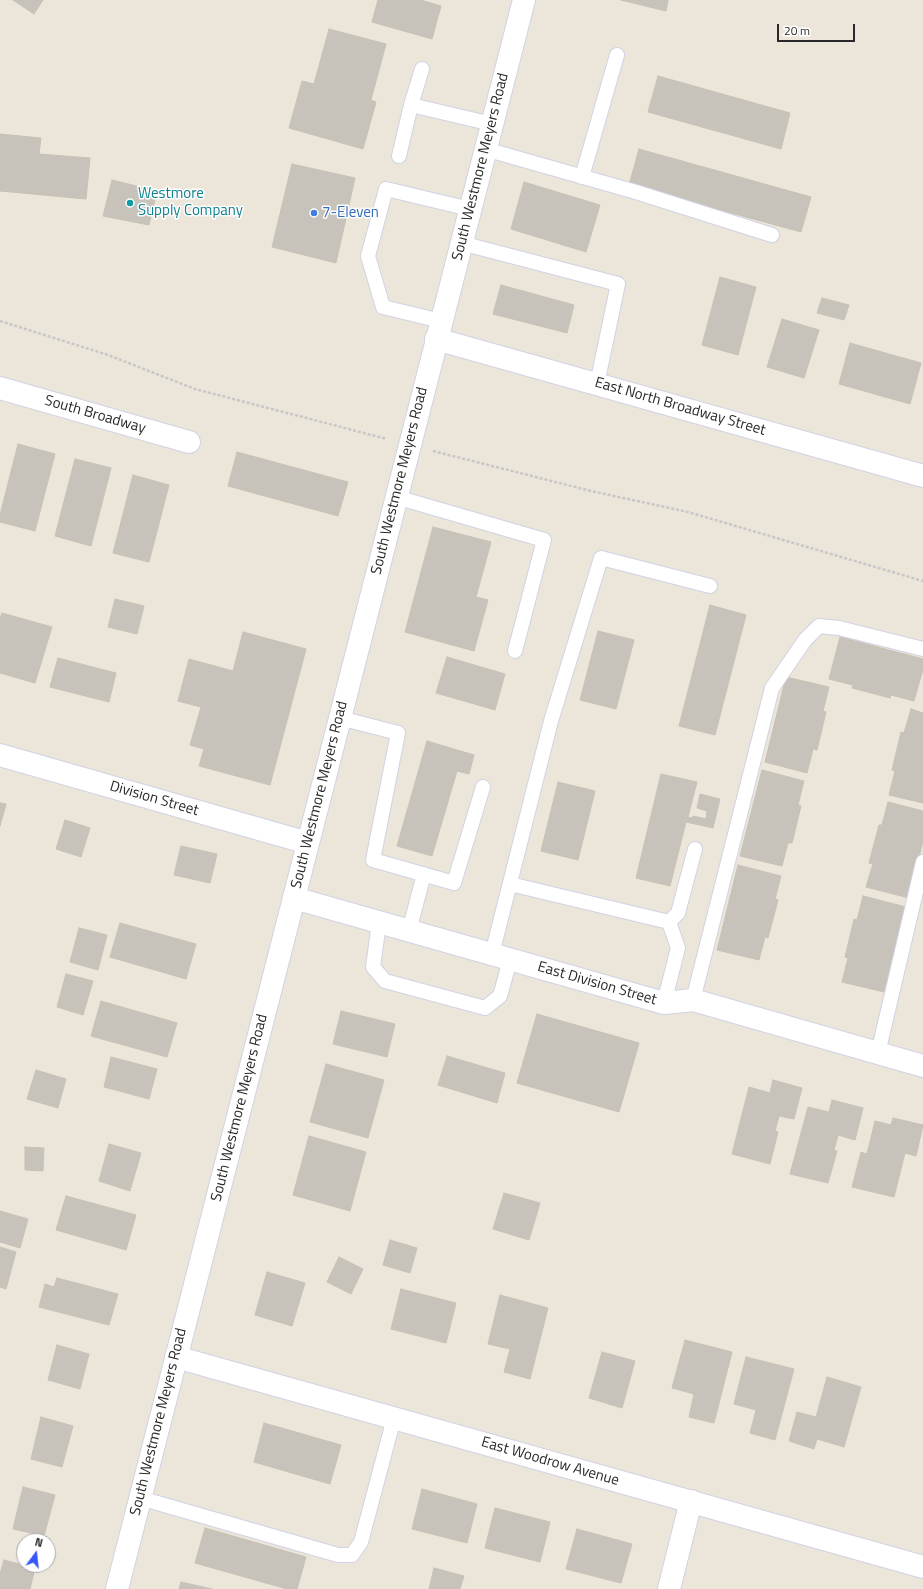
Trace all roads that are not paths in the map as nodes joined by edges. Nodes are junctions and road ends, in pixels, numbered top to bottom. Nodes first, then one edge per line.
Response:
1 (524, 0) edge
2 (617, 55) dead end
3 (422, 69) dead end
4 (412, 105) junction
5 (492, 124) junction
6 (485, 149) junction
7 (399, 156) dead end
8 (582, 177) junction
9 (470, 209) junction
10 (772, 235) dead end
11 (461, 244) junction
12 (438, 330) junction
13 (597, 384) junction
14 (0, 388) edge
15 (189, 442) dead end
16 (923, 476) edge
17 (396, 497) junction
18 (710, 586) dead end
19 (923, 649) edge
20 (515, 651) dead end
21 (340, 718) junction
22 (0, 755) edge
23 (483, 787) dead end
24 (308, 843) junction
25 (695, 849) dead end
26 (923, 862) edge
27 (424, 874) junction
28 (510, 884) junction
29 (294, 898) junction
30 (379, 922) junction
31 (669, 922) junction
32 (409, 931) junction
33 (501, 957) junction
34 (693, 1000) junction
35 (664, 1003) junction
36 (878, 1053) junction
37 (923, 1066) edge
38 (176, 1356) junction
39 (394, 1418) junction
40 (140, 1498) junction
41 (691, 1502) junction
42 (923, 1567) edge
43 (117, 1589) edge
44 (669, 1589) edge

1 - 5 street, South Westmore Meyers Road
2 - 8 lane
3 - 4 lane
4 - 5 lane
4 - 7 lane
5 - 6 street, South Westmore Meyers Road
6 - 8 lane
6 - 9 street, South Westmore Meyers Road
8 - 10 lane
9 - 11 street, South Westmore Meyers Road
9 - 12 lane
11 - 12 street, South Westmore Meyers Road
11 - 13 lane
12 - 13 street, East North Broadway Street
12 - 17 street, South Westmore Meyers Road
13 - 16 street, East North Broadway Street
14 - 15 street, South Broadway
17 - 20 lane
17 - 21 street, South Westmore Meyers Road
18 - 28 lane
19 - 34 lane
21 - 24 street, South Westmore Meyers Road
21 - 27 lane
22 - 24 street, Division Street
23 - 27 lane
24 - 29 street, South Westmore Meyers Road
25 - 31 lane
26 - 36 lane
27 - 32 lane
28 - 31 lane
28 - 33 lane
29 - 30 street, East Division Street
29 - 38 street, South Westmore Meyers Road
30 - 32 street, East Division Street
30 - 33 lane
31 - 35 lane
32 - 33 street, East Division Street
33 - 35 street, East Division Street
34 - 35 street, East Division Street
34 - 36 street, East Division Street
36 - 37 street, East Division Street
38 - 39 street, East Woodrow Avenue
38 - 40 street, South Westmore Meyers Road
39 - 40 lane
39 - 41 street, East Woodrow Avenue
40 - 43 street, South Westmore Meyers Road
41 - 42 street, East Woodrow Avenue
41 - 44 street

